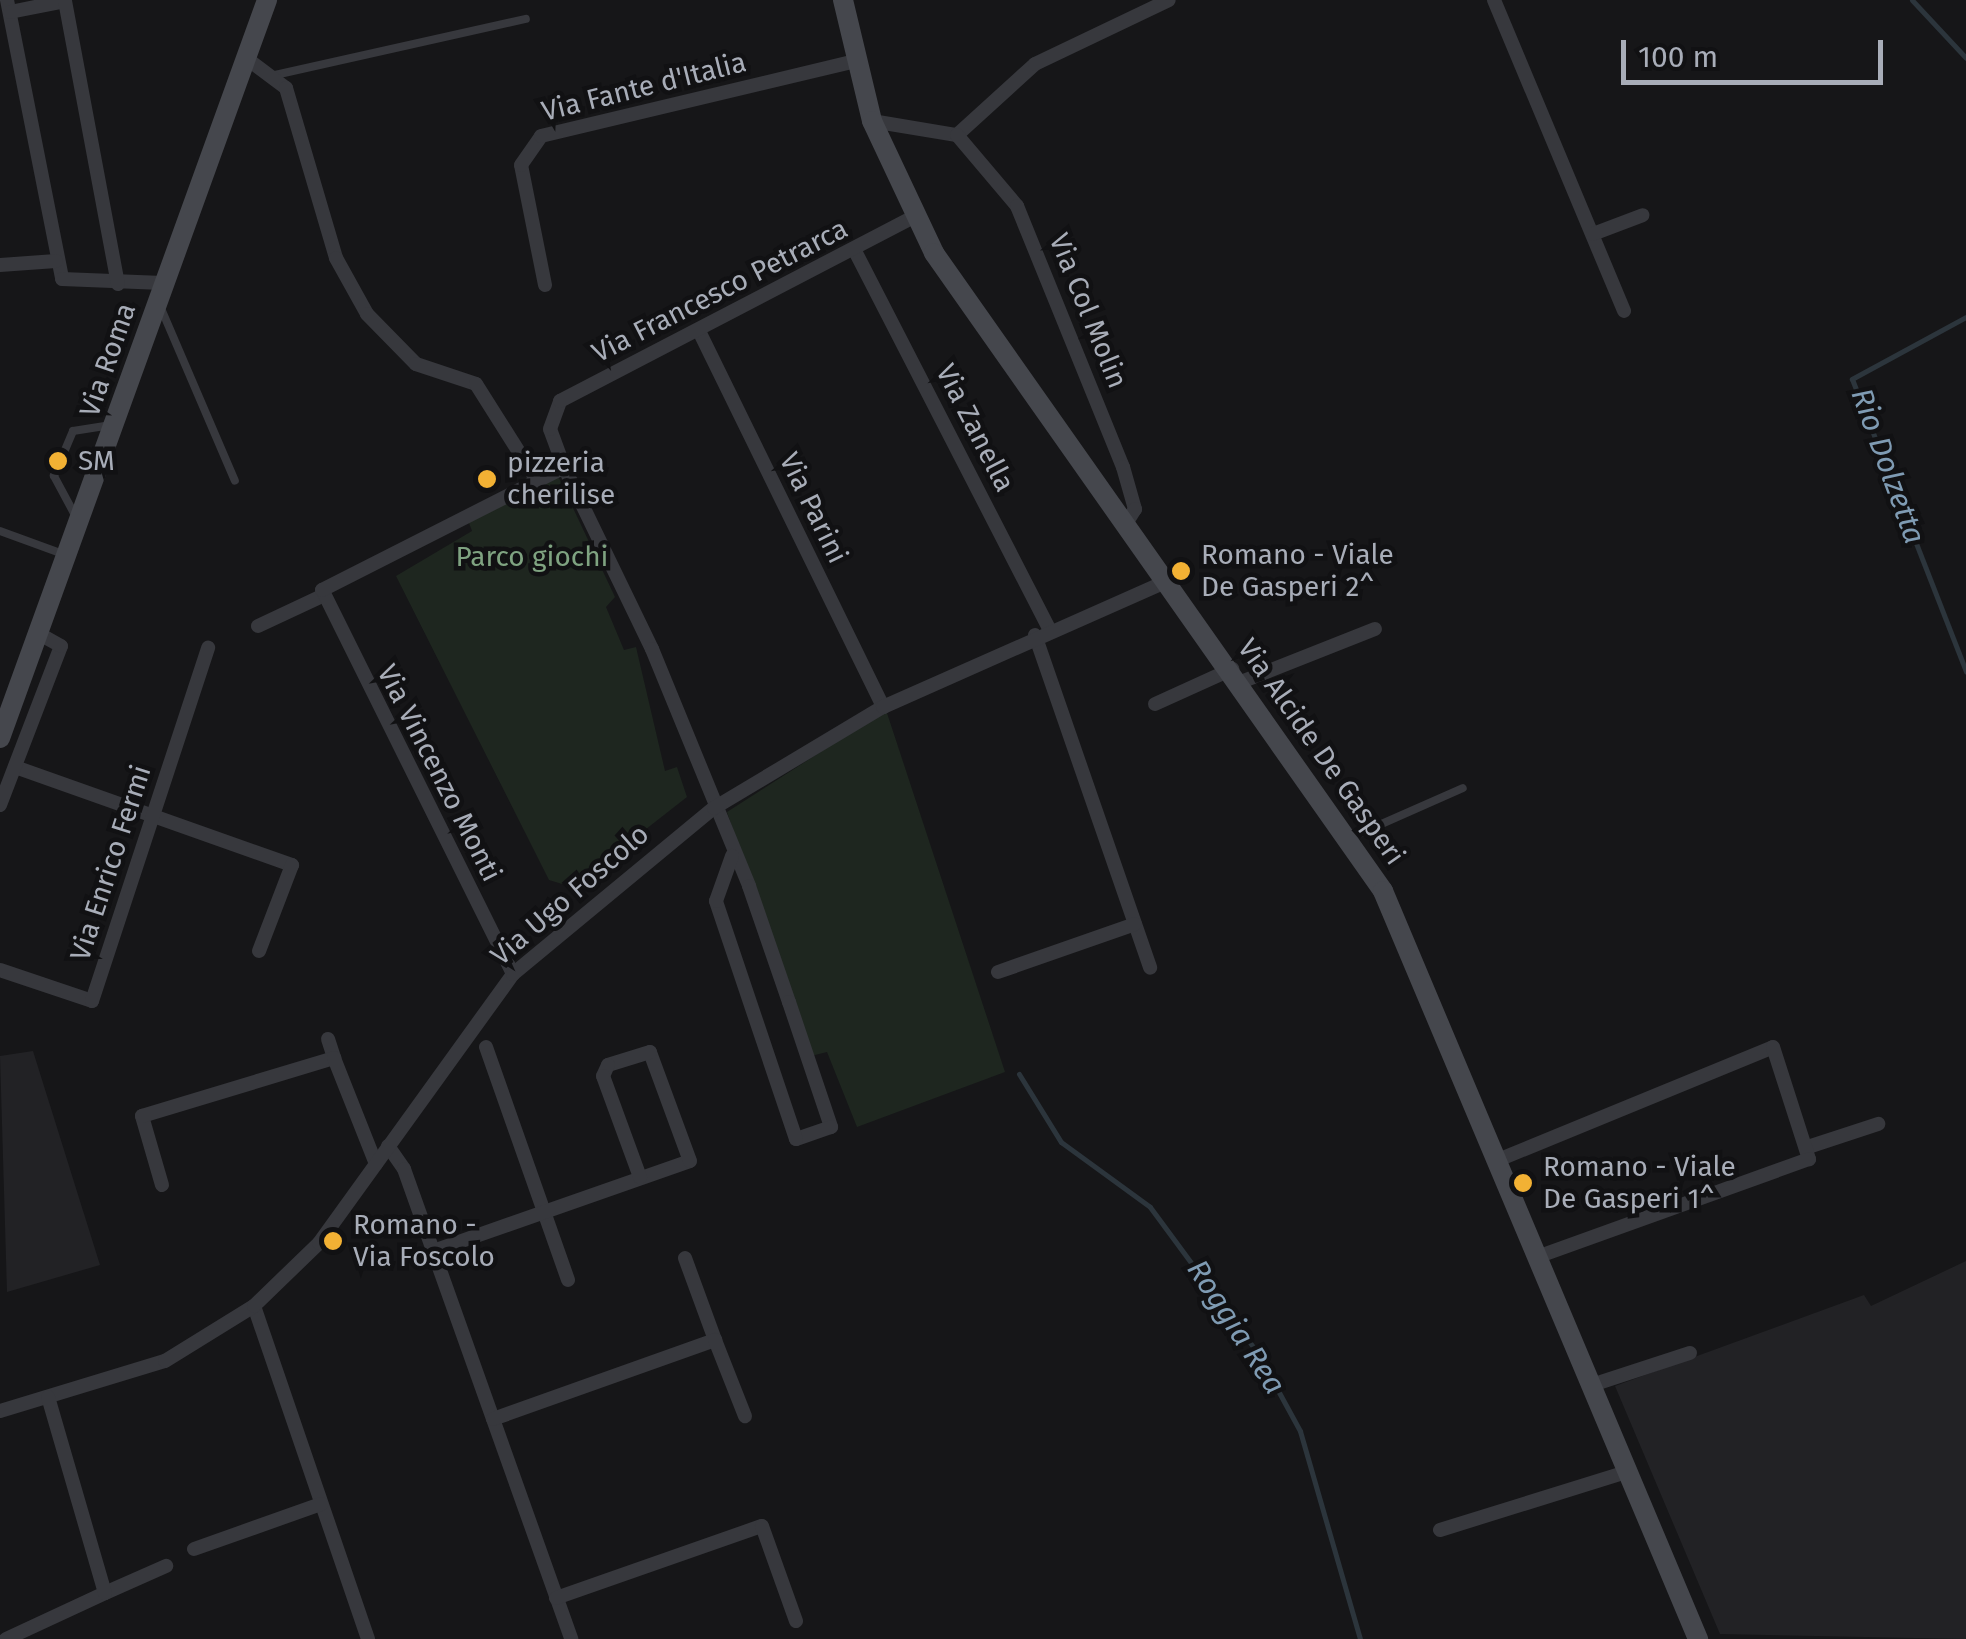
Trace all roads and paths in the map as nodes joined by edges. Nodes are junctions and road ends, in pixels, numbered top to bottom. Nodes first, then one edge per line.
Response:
1 (267, 0) edge
2 (843, 0) edge
3 (1168, 0) edge
4 (1494, 0) edge
5 (9, 6) edge
6 (1137, 7) edge
7 (526, 19) dead end
8 (246, 58) junction
9 (856, 61) junction
10 (275, 75) junction
11 (872, 121) junction
12 (957, 135) junction
13 (1643, 215) dead end
14 (914, 217) junction
15 (1593, 234) junction
16 (856, 251) junction
17 (56, 261) junction
18 (0, 266) edge
19 (118, 284) junction
20 (544, 285) dead end
21 (160, 292) junction
22 (1624, 311) dead end
23 (699, 331) junction
24 (115, 425) junction
25 (564, 467) junction
26 (536, 479) junction
27 (235, 481) dead end
28 (80, 519) junction
29 (1127, 522) junction
30 (0, 531) edge
31 (67, 555) junction
32 (1167, 581) junction
33 (322, 596) junction
34 (258, 626) dead end
35 (1375, 630) dead end
36 (1042, 632) junction
37 (39, 634) junction
38 (208, 648) dead end
39 (1236, 676) junction
40 (1155, 704) dead end
41 (883, 707) junction
42 (0, 738) edge
43 (15, 767) junction
44 (1463, 788) dead end
45 (0, 805) edge
46 (714, 808) junction
47 (152, 818) junction
48 (1352, 836) junction
49 (732, 856) junction
50 (722, 882) junction
51 (749, 886) junction
52 (1135, 924) junction
53 (260, 950) dead end
54 (1150, 968) dead end
55 (0, 970) edge
56 (998, 972) dead end
57 (513, 974) junction
58 (328, 1039) dead end
59 (486, 1047) dead end
60 (334, 1058) junction
61 (1878, 1124) dead end
62 (388, 1146) junction
63 (1810, 1146) junction
64 (1498, 1160) junction
65 (376, 1164) junction
66 (640, 1177) junction
67 (162, 1186) dead end
68 (544, 1213) junction
69 (433, 1251) junction
70 (1539, 1256) junction
71 (685, 1258) dead end
72 (568, 1280) dead end
73 (254, 1306) junction
74 (715, 1340) junction
75 (1690, 1353) dead end
76 (1595, 1384) junction
77 (48, 1397) junction
78 (0, 1411) edge
79 (745, 1416) dead end
80 (494, 1419) junction
81 (1630, 1471) junction
82 (322, 1504) junction
83 (1440, 1530) dead end
84 (194, 1549) dead end
85 (166, 1566) dead end
86 (105, 1592) junction
87 (556, 1598) junction
88 (796, 1621) dead end
89 (6, 1639) edge
90 (368, 1639) edge
91 (571, 1639) edge
92 (1698, 1639) edge

1 - 8 main road, Via Roma
2 - 9 main road, Via Alcide De Gasperi
3 - 6 street
4 - 15 street
5 - 17 street
5 - 19 street
6 - 12 street
7 - 10 lane
8 - 10 street
8 - 21 main road, Via Roma
9 - 11 main road, Via Alcide De Gasperi
9 - 20 street, Via Fante d'Italia
10 - 26 street
11 - 12 street
11 - 14 main road, Via Alcide De Gasperi
12 - 29 street, Via Col Molin
13 - 15 street
14 - 16 street, Via Francesco Petrarca
14 - 29 main road, Via Alcide De Gasperi
15 - 22 street
16 - 23 street, Via Francesco Petrarca
16 - 36 street, Via Zanella
17 - 18 street
17 - 19 street
19 - 21 street
21 - 24 main road, Via Roma
21 - 27 lane
23 - 25 street, Via Francesco Petrarca
23 - 41 street, Via Parini
24 - 28 main road, Via Roma
24 - 28 lane
25 - 26 street
25 - 46 street
26 - 33 street
28 - 31 main road, Via Roma
29 - 32 main road, Via Alcide De Gasperi
30 - 31 lane
31 - 37 main road, Via Roma
32 - 36 street, Via Ugo Foscolo
32 - 39 main road, Via Alcide De Gasperi
33 - 34 street
33 - 57 street, Via Vincenzo Monti
35 - 39 street
36 - 41 street, Via Ugo Foscolo
36 - 52 street, Via Zanella
37 - 42 main road, Via Roma
37 - 43 street
38 - 47 street, Via Enrico Fermi
39 - 40 street
39 - 48 main road, Via Alcide De Gasperi
41 - 46 street, Via Ugo Foscolo
43 - 45 street
43 - 47 street
44 - 48 lane
46 - 49 street
46 - 57 street, Via Ugo Foscolo
47 - 53 street
47 - 55 street, Via Enrico Fermi
48 - 64 main road, Via Alcide De Gasperi
49 - 50 street
49 - 51 street
50 - 51 street
50 - 51 street
52 - 54 street, Via Zanella
52 - 56 street
57 - 62 street, Via Ugo Foscolo
58 - 60 street
59 - 68 street
60 - 65 street
60 - 67 street
61 - 63 street
62 - 65 street, Via Ugo Foscolo
62 - 69 street
63 - 64 street
63 - 70 street
64 - 70 main road, Via Alcide De Gasperi
65 - 73 street, Via Ugo Foscolo
66 - 66 street
66 - 68 street
68 - 69 street
68 - 72 street
69 - 80 street
70 - 76 main road, Via Alcide De Gasperi
71 - 74 street
73 - 77 street, Via Ugo Foscolo
73 - 82 street
74 - 79 street
74 - 80 street
75 - 76 street
76 - 81 main road, Via Alcide De Gasperi
77 - 78 street, Via Ugo Foscolo
77 - 86 street
80 - 87 street
81 - 83 street
81 - 92 main road, Via Alcide De Gasperi
82 - 84 street
82 - 90 street
85 - 86 street
86 - 89 street
87 - 88 street
87 - 91 street

